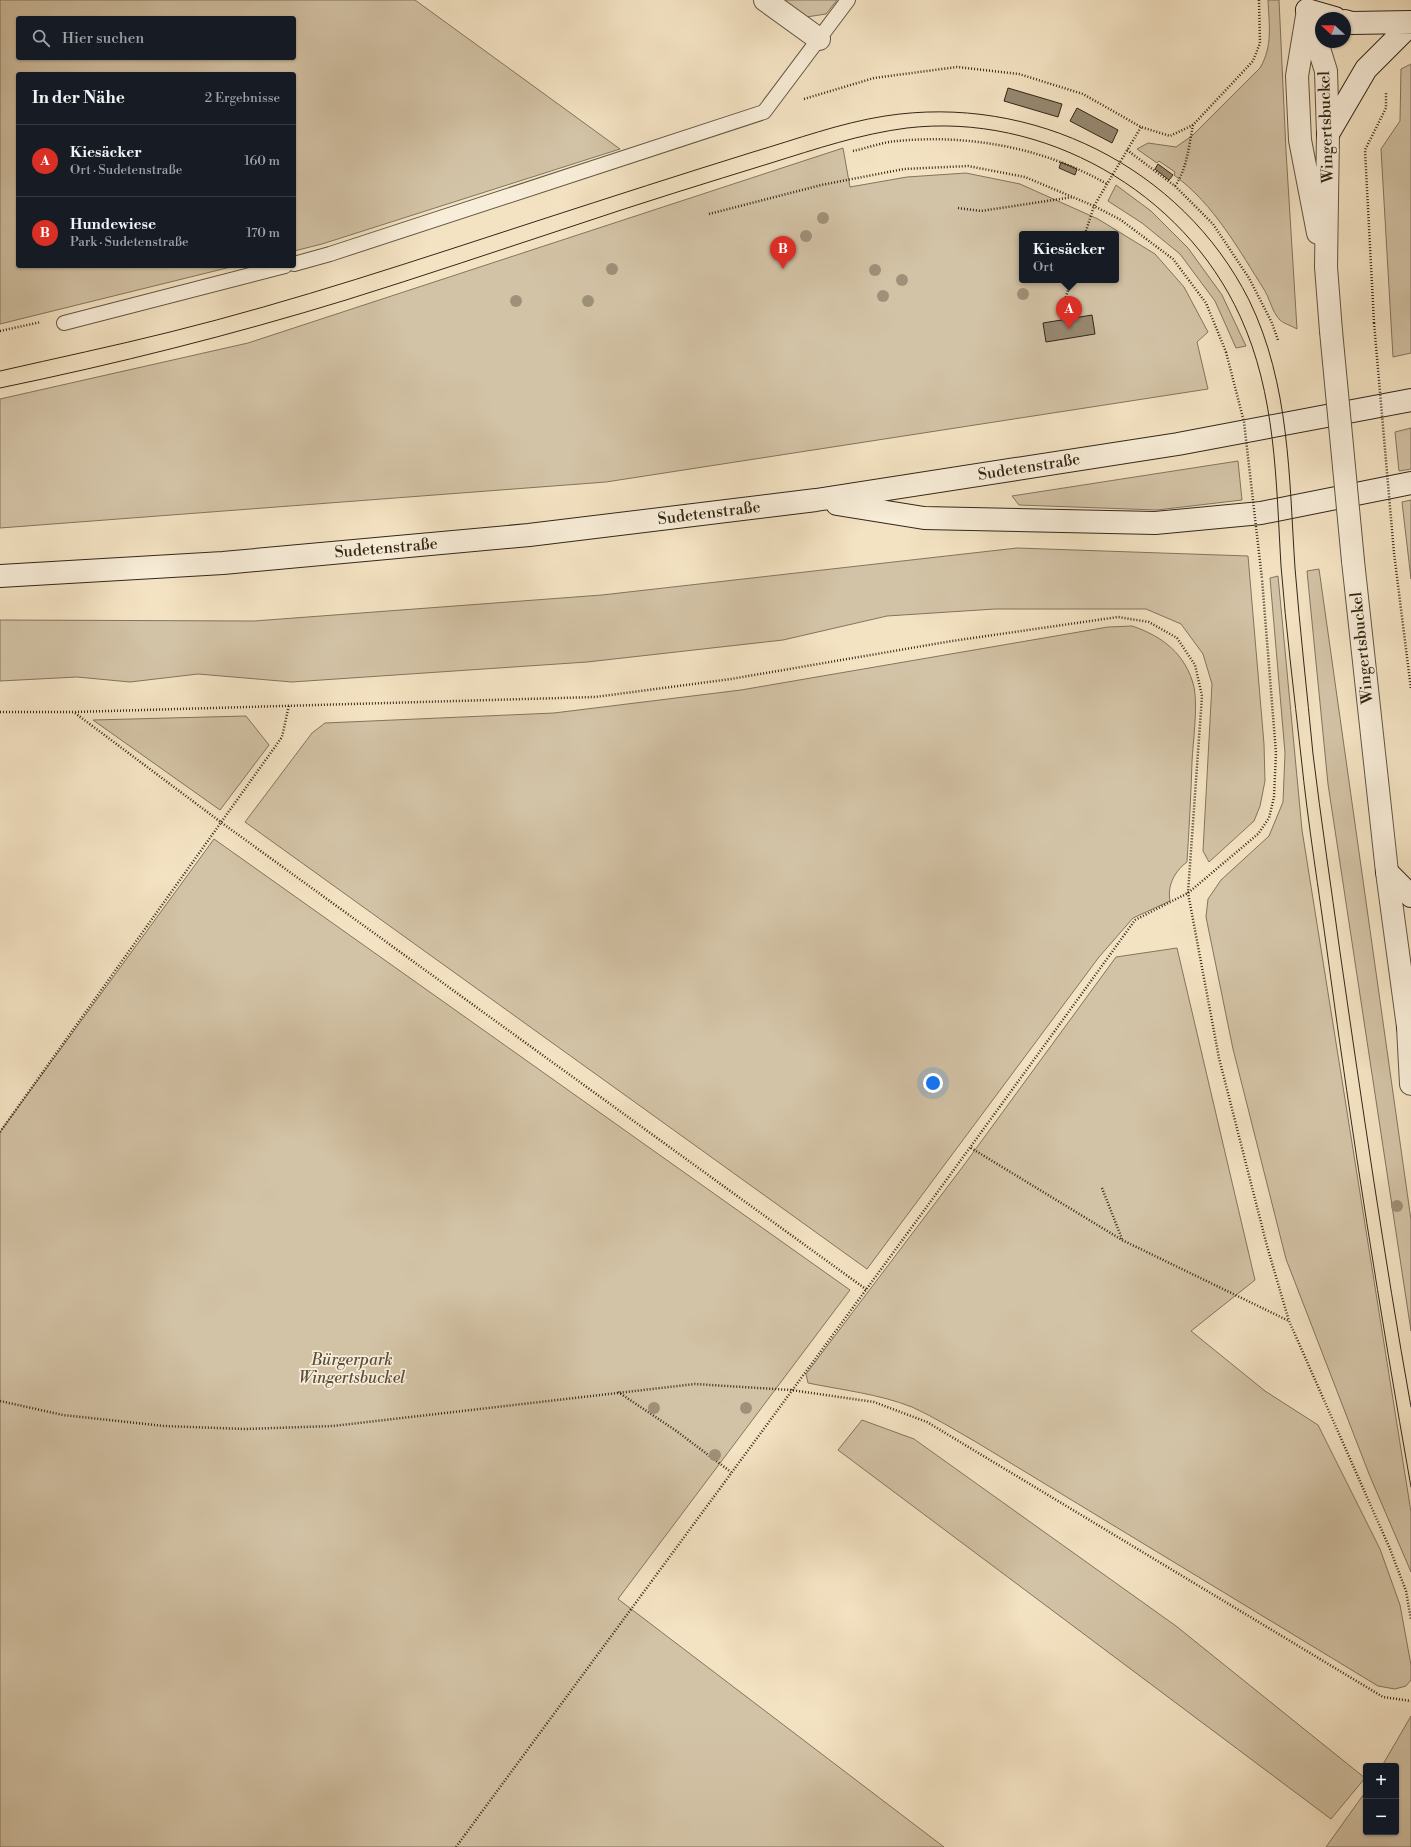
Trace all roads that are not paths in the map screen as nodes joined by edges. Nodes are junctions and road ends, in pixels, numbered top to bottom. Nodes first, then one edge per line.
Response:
1 (765, 0) edge
2 (848, 0) edge
3 (1332, 0) edge
4 (1307, 5) edge
5 (1322, 12) edge
6 (1351, 23) edge
7 (1411, 23) edge
8 (819, 39) junction
9 (1328, 134) junction
10 (296, 263) edge
11 (1326, 267) junction
12 (277, 268) edge
13 (64, 323) dead end
14 (1411, 400) edge
15 (1411, 483) edge
16 (816, 500) junction
17 (0, 576) edge
18 (1387, 872) junction
19 (1411, 896) edge
20 (1410, 1030) edge
21 (1411, 1084) edge

1 - 8 main road
2 - 8 lane
3 - 4 main road
4 - 5 main road
4 - 9 main road, Wingertsbuckel
4 - 11 main road, Wingertsbuckel
6 - 7 main road
7 - 9 main road
8 - 10 lane
9 - 11 main road, Wingertsbuckel
11 - 18 main road, Wingertsbuckel, bridge
12 - 13 lane
14 - 16 main road, Sudetenstraße
15 - 16 main road
16 - 17 main road, Sudetenstraße
18 - 19 main road
18 - 20 main road, Wingertsbuckel
20 - 21 main road, Wingertsbuckel

